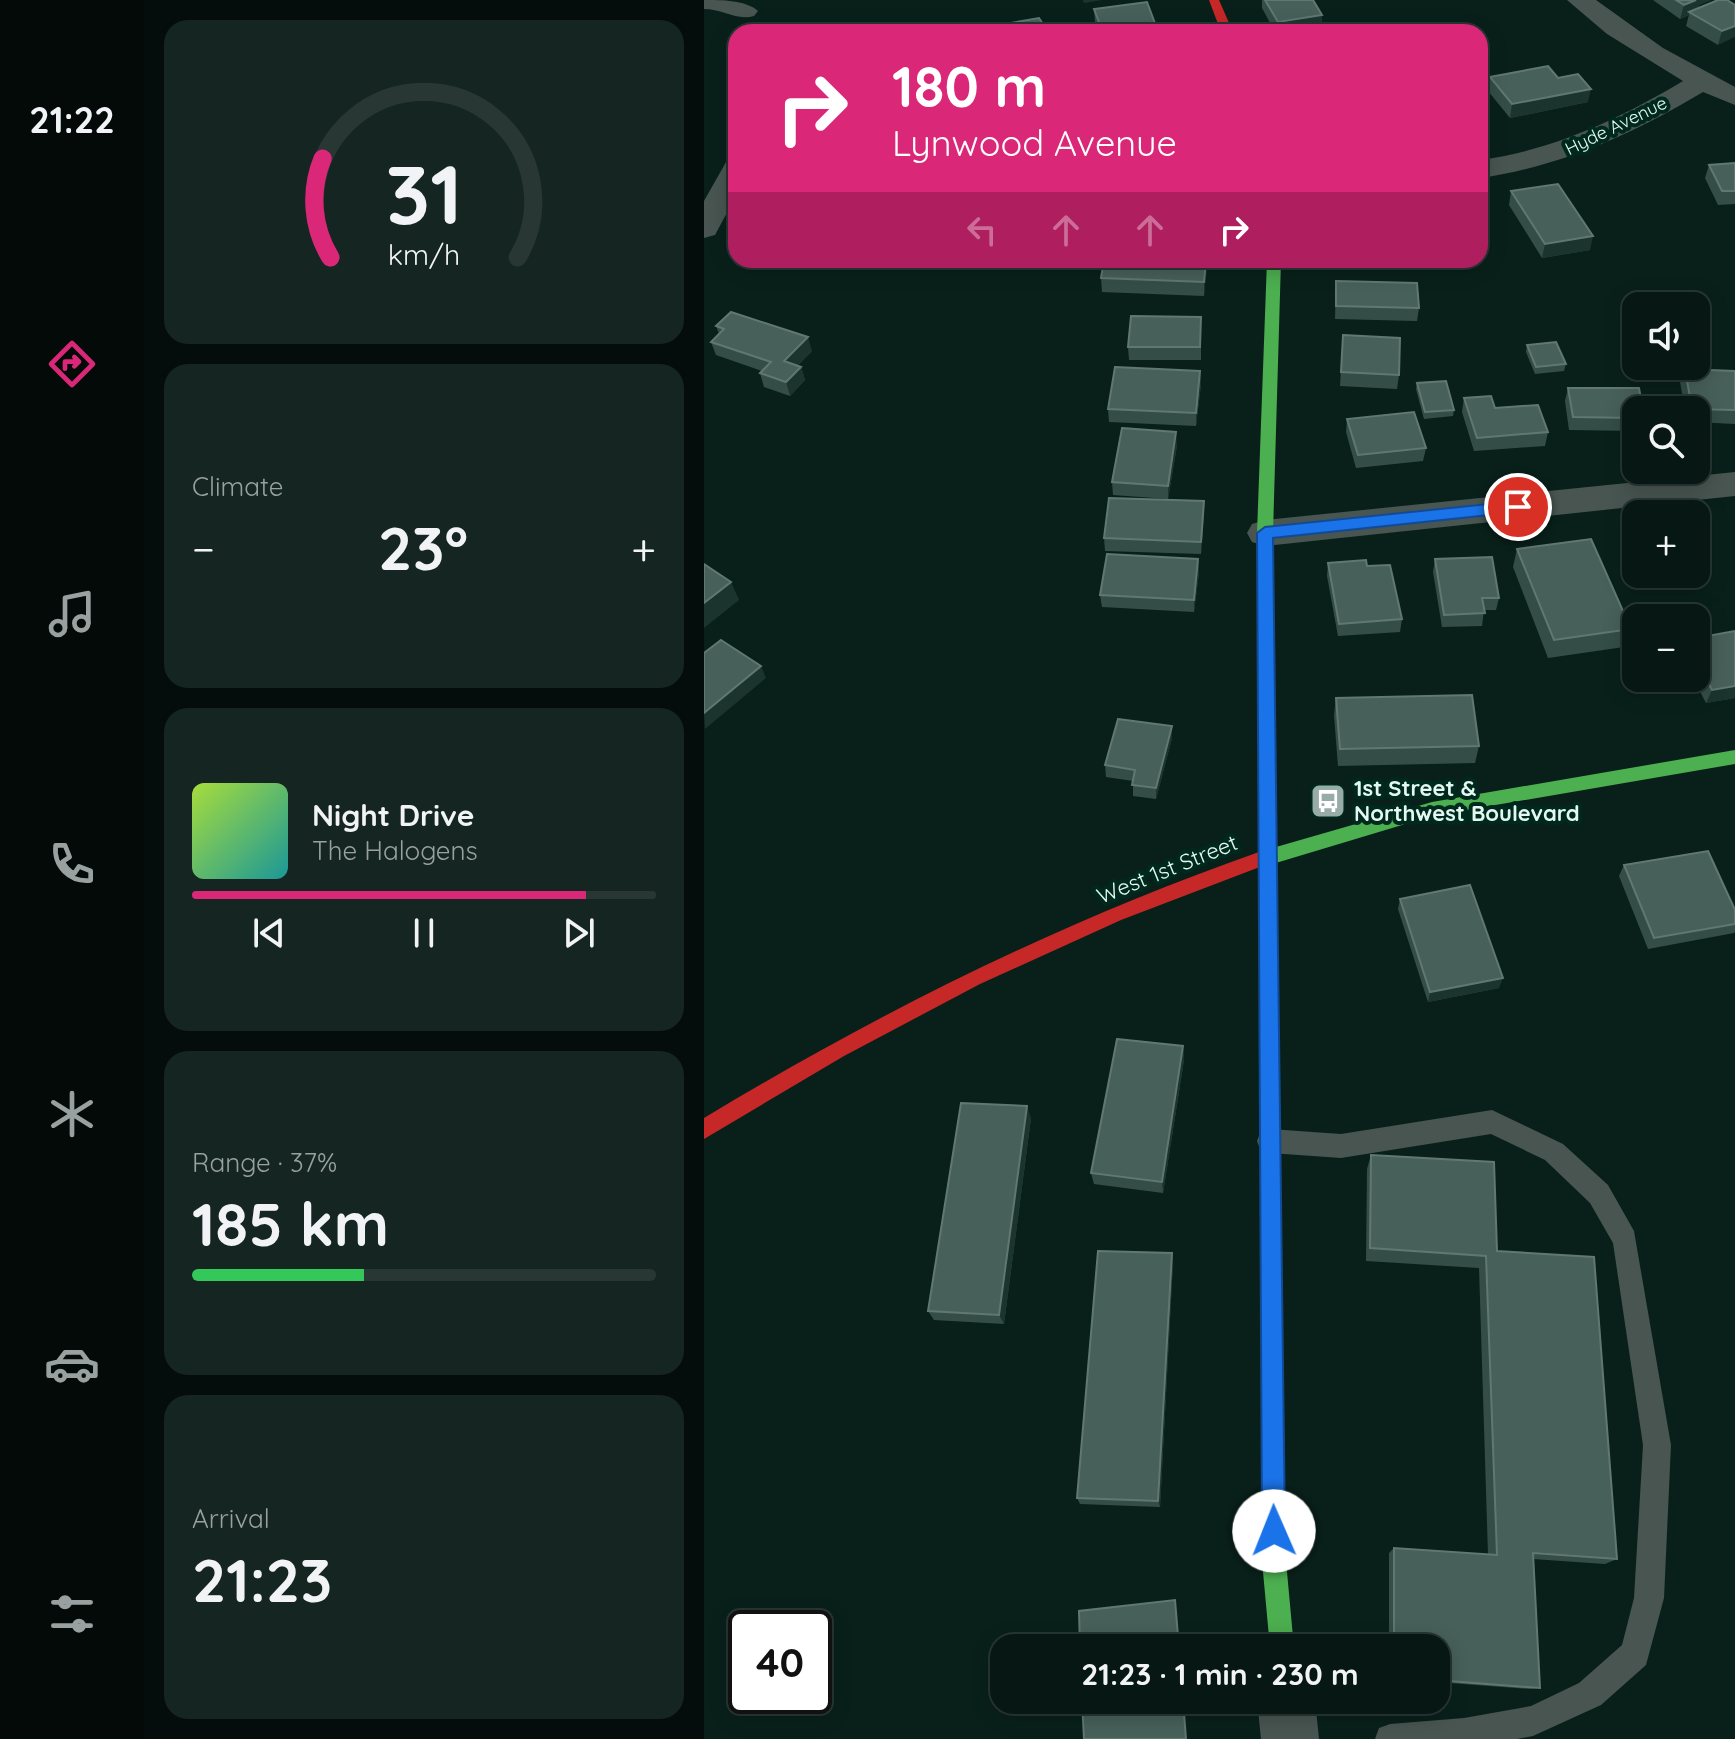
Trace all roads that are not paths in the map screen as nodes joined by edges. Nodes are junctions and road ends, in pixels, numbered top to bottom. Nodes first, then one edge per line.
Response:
1 (1214, 0) edge
2 (1580, 0) edge
3 (704, 1) edge
4 (746, 14) edge
5 (1224, 24) edge
6 (1701, 82) junction
7 (1735, 97) edge
8 (1488, 168) edge
9 (728, 183) edge
10 (704, 229) edge
11 (1274, 268) edge
12 (1735, 484) edge
13 (1265, 533) junction
14 (1735, 757) edge
15 (1269, 855) junction
16 (704, 1129) edge
17 (1269, 1141) junction
18 (1281, 1634) edge
19 (1287, 1714) edge
20 (1290, 1739) edge
21 (1390, 1739) edge

1 - 5 main road
2 - 6 street
3 - 4 street
6 - 7 street
6 - 8 street, Hyde Avenue
9 - 10 street
11 - 13 main road
12 - 13 street
13 - 15 main road
14 - 15 main road, West 1st Street
15 - 16 main road, West 1st Street
15 - 17 main road
17 - 18 main road
17 - 21 lane
19 - 20 street

